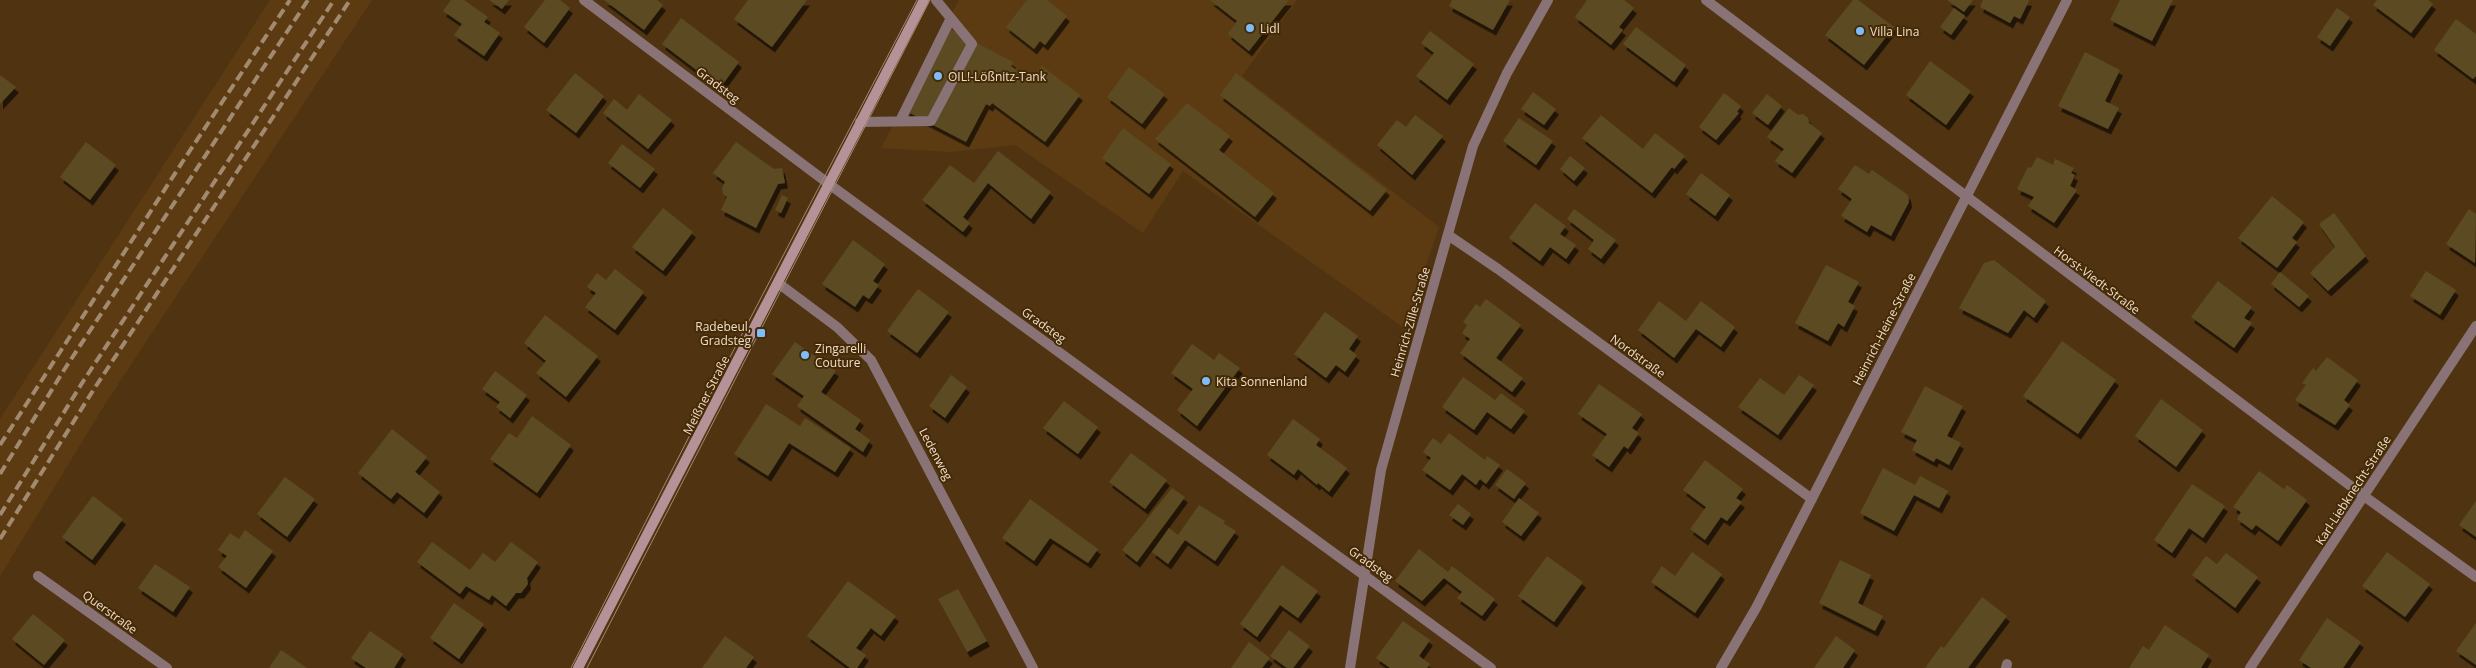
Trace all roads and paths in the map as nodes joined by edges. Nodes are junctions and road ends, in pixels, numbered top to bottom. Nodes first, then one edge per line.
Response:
1 (584, 0) edge
2 (924, 0) edge
3 (936, 0) edge
4 (1548, 0) edge
5 (1706, 0) edge
6 (2067, 0) edge
7 (950, 20) junction
8 (900, 121) junction
9 (860, 122) junction
10 (828, 184) junction
11 (1965, 196) junction
12 (1448, 235) junction
13 (778, 283) junction
14 (2476, 326) edge
15 (2364, 496) junction
16 (1812, 499) junction
17 (1364, 574) junction
18 (38, 576) dead end
19 (2476, 577) edge
20 (167, 668) edge
21 (579, 668) edge
22 (1033, 668) edge
23 (1350, 668) edge
24 (1491, 668) edge
25 (1720, 668) edge
26 (2250, 668) edge

1 - 10 street, Gradsteg
2 - 9 main road, Meißner Straße
3 - 7 street
4 - 12 street, Heinrich-Zille-Straße
5 - 11 street, Horst-Viedt-Straße
6 - 11 street, Heinrich-Heine-Straße
7 - 8 street
7 - 8 street
8 - 9 street
9 - 10 main road, Meißner Straße
10 - 13 main road, Meißner Straße
10 - 17 street, Gradsteg
11 - 15 street, Horst-Viedt-Straße
11 - 16 street, Heinrich-Heine-Straße
12 - 16 street, Nordstraße
12 - 17 street, Heinrich-Zille-Straße
13 - 21 main road, Meißner Straße
13 - 22 street, Ledenweg
14 - 15 street, Karl-Liebknecht-Straße
15 - 19 street, Horst-Viedt-Straße
15 - 26 street, Karl-Liebknecht-Straße
16 - 25 street, Heinrich-Heine-Straße
17 - 23 street, Heinrich-Zille-Straße
17 - 24 street, Gradsteg
18 - 20 street, Querstraße

